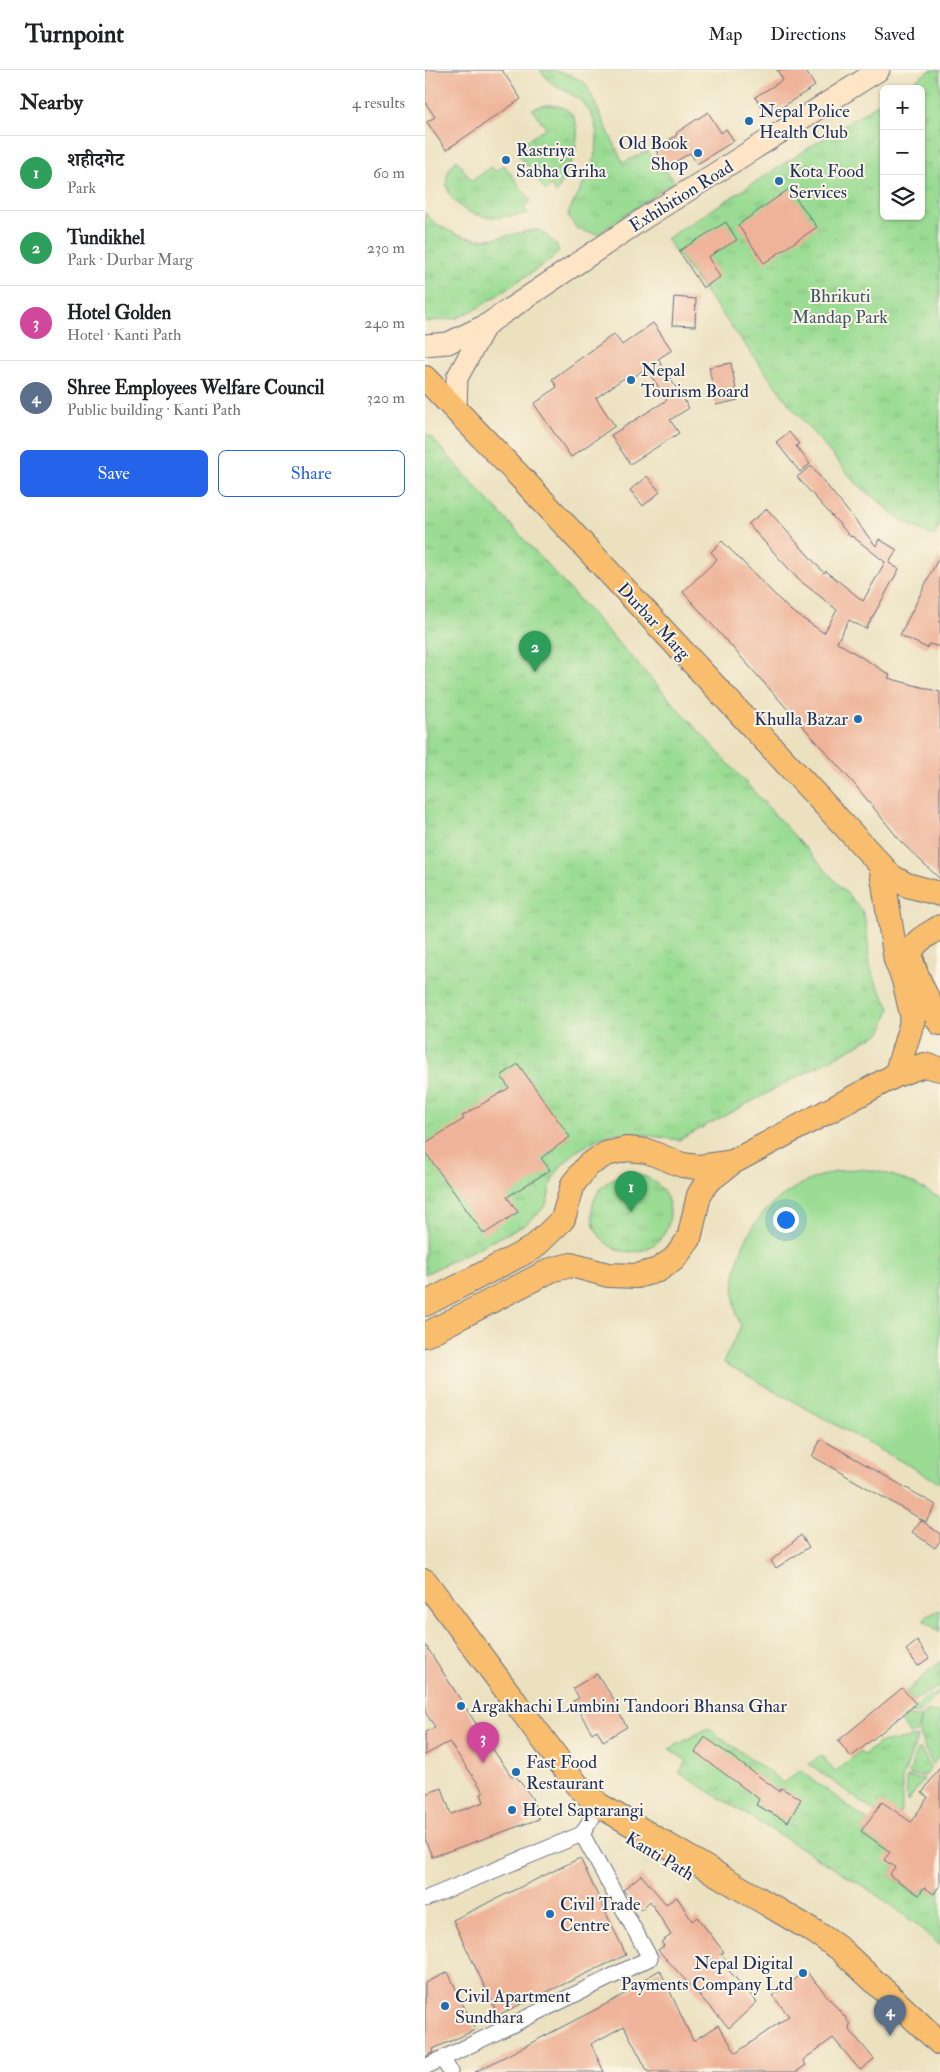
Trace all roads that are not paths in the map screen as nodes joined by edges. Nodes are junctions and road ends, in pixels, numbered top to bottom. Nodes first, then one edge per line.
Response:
1 (879, 70) edge
2 (486, 325) junction
3 (425, 345) edge
4 (425, 378) edge
5 (456, 410) junction
6 (881, 865) junction
7 (940, 894) edge
8 (940, 927) edge
9 (940, 1023) edge
10 (940, 1069) edge
11 (896, 1075) junction
12 (733, 1162) junction
13 (425, 1304) edge
14 (425, 1336) edge
15 (425, 1581) edge
16 (425, 1604) edge
17 (587, 1825) junction
18 (425, 1898) edge
19 (940, 2042) edge
20 (443, 2058) junction
21 (940, 2061) edge
22 (425, 2067) edge
23 (450, 2072) edge

1 - 2 main road, Exhibition Road
2 - 3 main road, Exhibition Road
2 - 5 main road, Exhibition Road
4 - 5 main road, Durbar Marg
5 - 6 main road, Durbar Marg
6 - 7 main road, Durbar Marg
6 - 11 main road
8 - 9 main road
10 - 11 main road
11 - 12 main road
12 - 13 main road
12 - 14 main road
15 - 19 main road
16 - 17 main road, Kanti Path
17 - 18 street
17 - 20 street
17 - 21 main road, Kanti Path
20 - 22 street
20 - 23 street

